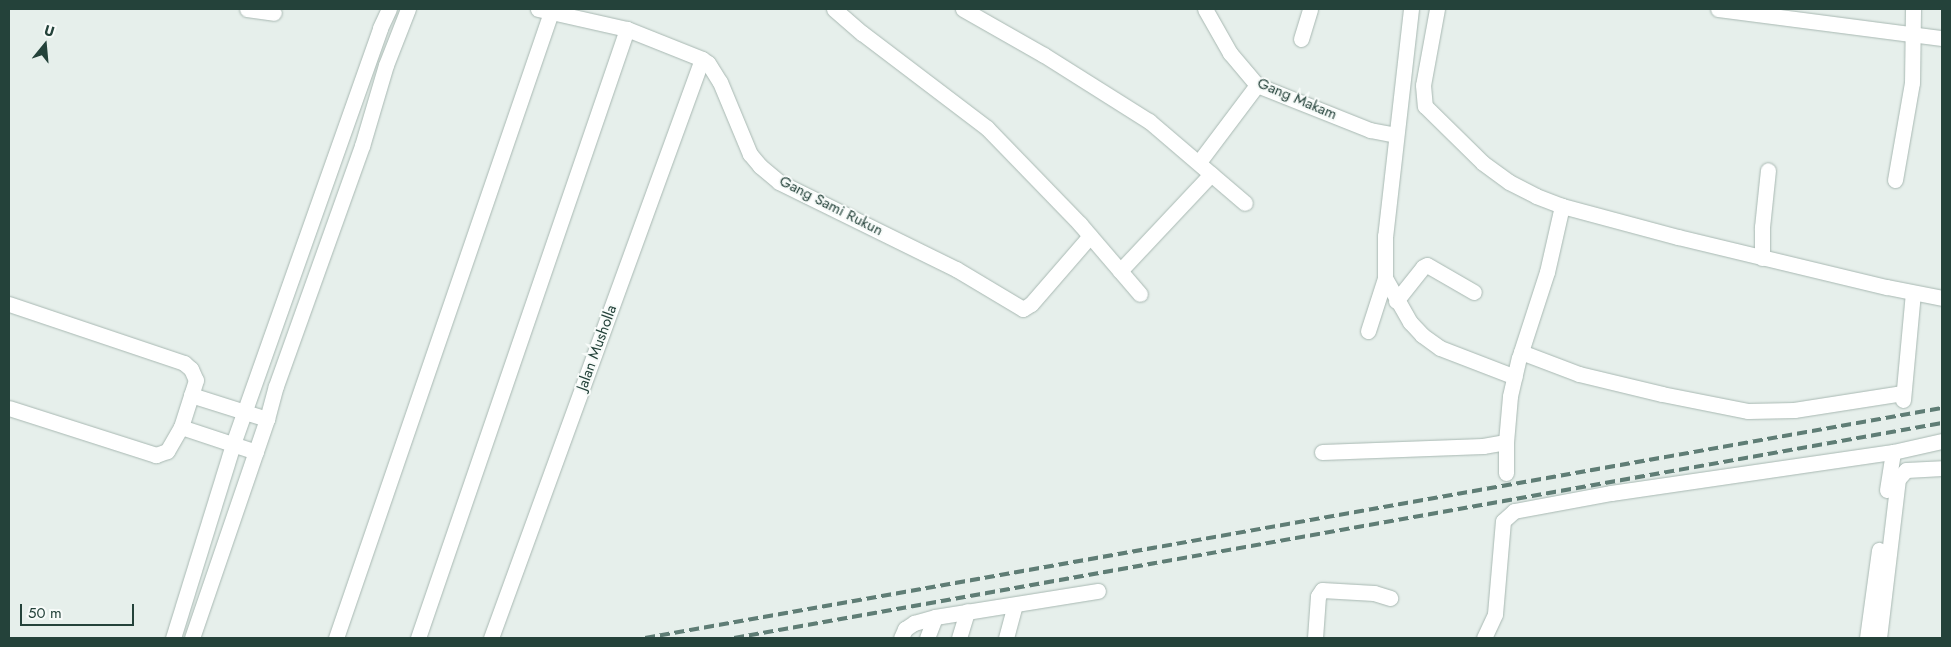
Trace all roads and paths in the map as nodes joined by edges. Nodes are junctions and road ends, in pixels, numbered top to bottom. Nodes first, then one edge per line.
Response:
1 (247, 9) edge
2 (389, 9) edge
3 (408, 9) edge
4 (834, 9) edge
5 (963, 9) edge
6 (1205, 9) edge
7 (1310, 9) edge
8 (1411, 9) edge
9 (1437, 9) edge
10 (1718, 9) edge
11 (544, 10) edge
12 (1766, 11) edge
13 (274, 13) dead end
14 (1913, 21) edge
15 (627, 29) junction
16 (1942, 38) edge
17 (1301, 39) dead end
18 (702, 59) junction
19 (1414, 70) junction
20 (1258, 85) junction
21 (1411, 105) junction
22 (1396, 135) junction
23 (341, 141) junction
24 (362, 146) junction
25 (1198, 162) junction
26 (1768, 170) dead end
27 (1211, 174) junction
28 (1895, 180) dead end
29 (1245, 203) dead end
30 (1557, 204) junction
31 (1090, 236) junction
32 (1762, 258) junction
33 (1120, 271) junction
34 (1385, 278) junction
35 (292, 280) junction
36 (312, 285) junction
37 (1474, 292) dead end
38 (1913, 293) junction
39 (1140, 294) dead end
40 (1401, 296) junction
41 (1942, 298) edge
42 (9, 304) edge
43 (1368, 331) dead end
44 (1512, 367) junction
45 (191, 395) junction
46 (9, 408) edge
47 (244, 412) junction
48 (267, 419) junction
49 (181, 427) junction
50 (1940, 442) edge
51 (232, 444) junction
52 (1494, 444) junction
53 (256, 452) junction
54 (1322, 452) dead end
55 (1893, 452) junction
56 (1942, 468) edge
57 (1506, 473) dead end
58 (195, 563) junction
59 (215, 567) junction
60 (1098, 591) dead end
61 (1390, 598) dead end
62 (1015, 606) junction
63 (967, 611) junction
64 (934, 617) junction
65 (173, 638) edge
66 (192, 638) edge
67 (336, 638) edge
68 (418, 638) edge
69 (491, 638) edge
70 (901, 638) edge
71 (927, 638) edge
72 (959, 638) edge
73 (1006, 638) edge
74 (1315, 638) edge
75 (1484, 638) edge
76 (1867, 638) edge
77 (1879, 638) edge

1 - 13 street
2 - 23 street
3 - 24 street
4 - 31 street
5 - 25 street
6 - 20 street, Gang Makam
7 - 17 street
8 - 19 street
9 - 19 street
10 - 12 street
11 - 15 street, Gang Sami Rukun
11 - 67 street
12 - 14 street
14 - 16 street
14 - 28 street
15 - 18 street, Gang Sami Rukun
15 - 68 street
18 - 31 street, Gang Sami Rukun
18 - 69 street, Jalan Musholla
19 - 21 street
19 - 21 street
20 - 22 street, Gang Makam
20 - 25 street
21 - 22 street
21 - 30 street
22 - 34 street
23 - 24 street
23 - 35 street
24 - 36 street
25 - 27 street
26 - 32 street
27 - 29 street
27 - 33 street
30 - 32 street
30 - 44 street
31 - 33 street
32 - 38 street
33 - 39 street
34 - 40 street
34 - 43 street
35 - 36 street
35 - 47 street
36 - 48 street
37 - 40 street
38 - 41 street
38 - 44 street
40 - 44 street
42 - 45 street
44 - 52 street
45 - 47 street
45 - 49 street
46 - 49 street
47 - 48 street
47 - 51 street
48 - 53 street
49 - 51 street
50 - 55 street
51 - 53 street
51 - 58 street
52 - 54 street
52 - 57 street
53 - 59 street
55 - 75 street
55 - 76 street
56 - 77 street
58 - 59 street
58 - 65 street
59 - 66 street
60 - 62 street
61 - 74 street
62 - 63 street
62 - 73 street
63 - 64 street
63 - 72 street
64 - 70 street
64 - 71 street

